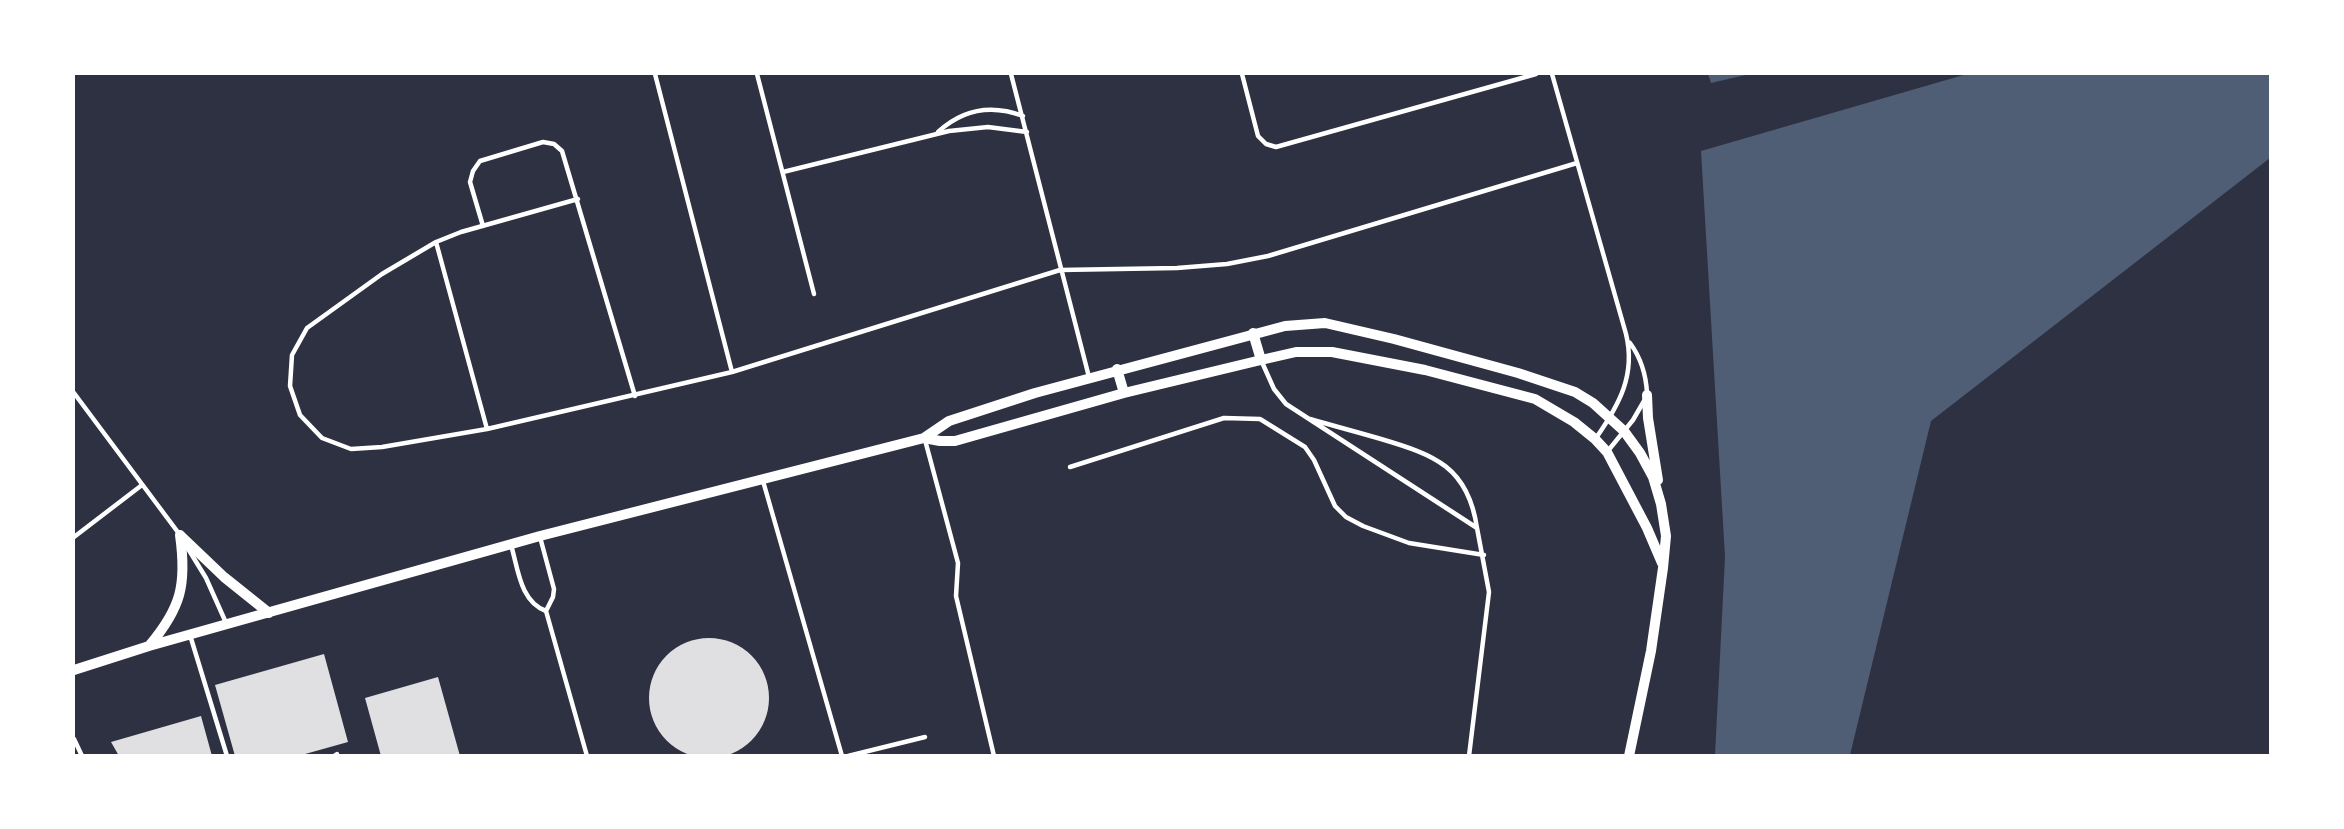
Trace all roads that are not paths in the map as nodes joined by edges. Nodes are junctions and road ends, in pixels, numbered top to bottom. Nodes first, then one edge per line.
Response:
1 (655, 74) edge
2 (757, 74) edge
3 (1011, 74) edge
4 (1242, 74) edge
5 (1536, 74) edge
6 (1552, 74) edge
7 (1023, 116) junction
8 (1027, 132) junction
9 (936, 134) junction
10 (1577, 163) junction
11 (783, 172) junction
12 (578, 199) junction
13 (483, 226) junction
14 (435, 242) junction
15 (1060, 270) junction
16 (814, 294) dead end
17 (1253, 333) junction
18 (1628, 340) junction
19 (1260, 360) junction
20 (1117, 369) junction
21 (732, 372) junction
22 (1089, 377) junction
23 (74, 393) edge
24 (1124, 393) junction
25 (1647, 394) junction
26 (635, 396) junction
27 (1304, 417) junction
28 (1610, 417) junction
29 (487, 429) junction
30 (1624, 431) junction
31 (924, 438) junction
32 (1595, 439) junction
33 (1607, 452) junction
34 (1070, 467) dead end
35 (762, 478) junction
36 (142, 485) junction
37 (1661, 504) junction
38 (1477, 528) junction
39 (180, 535) junction
40 (74, 537) edge
41 (540, 537) junction
42 (511, 545) junction
43 (1484, 555) junction
44 (1663, 568) junction
45 (546, 610) junction
46 (269, 613) junction
47 (226, 625) junction
48 (190, 635) junction
49 (148, 646) junction
50 (74, 670) edge
51 (925, 737) dead end
52 (74, 739) edge
53 (82, 756) edge
54 (226, 756) edge
55 (587, 756) edge
56 (842, 756) edge
57 (848, 756) edge
58 (994, 756) edge
59 (1469, 756) edge
60 (1629, 756) edge

1 - 21 lane
2 - 11 lane
3 - 7 lane
4 - 5 lane
6 - 10 lane
7 - 8 lane
7 - 9 lane
8 - 9 lane
8 - 15 lane
9 - 11 lane
10 - 15 lane
10 - 18 lane
11 - 16 lane
12 - 13 lane
12 - 13 lane
12 - 26 lane
13 - 14 lane
14 - 29 lane
14 - 29 lane
15 - 21 lane
15 - 22 lane
17 - 19 street
17 - 20 street
17 - 28 street
18 - 25 lane
18 - 28 lane
19 - 24 street
19 - 27 lane
19 - 32 street
20 - 22 street
20 - 24 street
21 - 26 lane
22 - 31 street
23 - 36 lane
24 - 31 street
25 - 30 lane
25 - 37 street
26 - 29 lane
27 - 38 lane
27 - 38 lane
28 - 30 street
28 - 32 lane
30 - 33 lane
30 - 37 street
31 - 35 street
31 - 58 lane
32 - 33 street
33 - 44 street
34 - 43 lane
35 - 41 street
35 - 56 lane
36 - 39 lane
36 - 40 lane
37 - 44 street
38 - 43 lane
39 - 46 street
39 - 47 lane
39 - 49 street
41 - 42 street
41 - 45 lane
42 - 45 lane
42 - 46 street
43 - 59 lane
44 - 60 street
45 - 55 lane
46 - 47 street
47 - 48 street
48 - 49 street
48 - 54 lane
49 - 50 street
51 - 57 lane
52 - 53 lane

